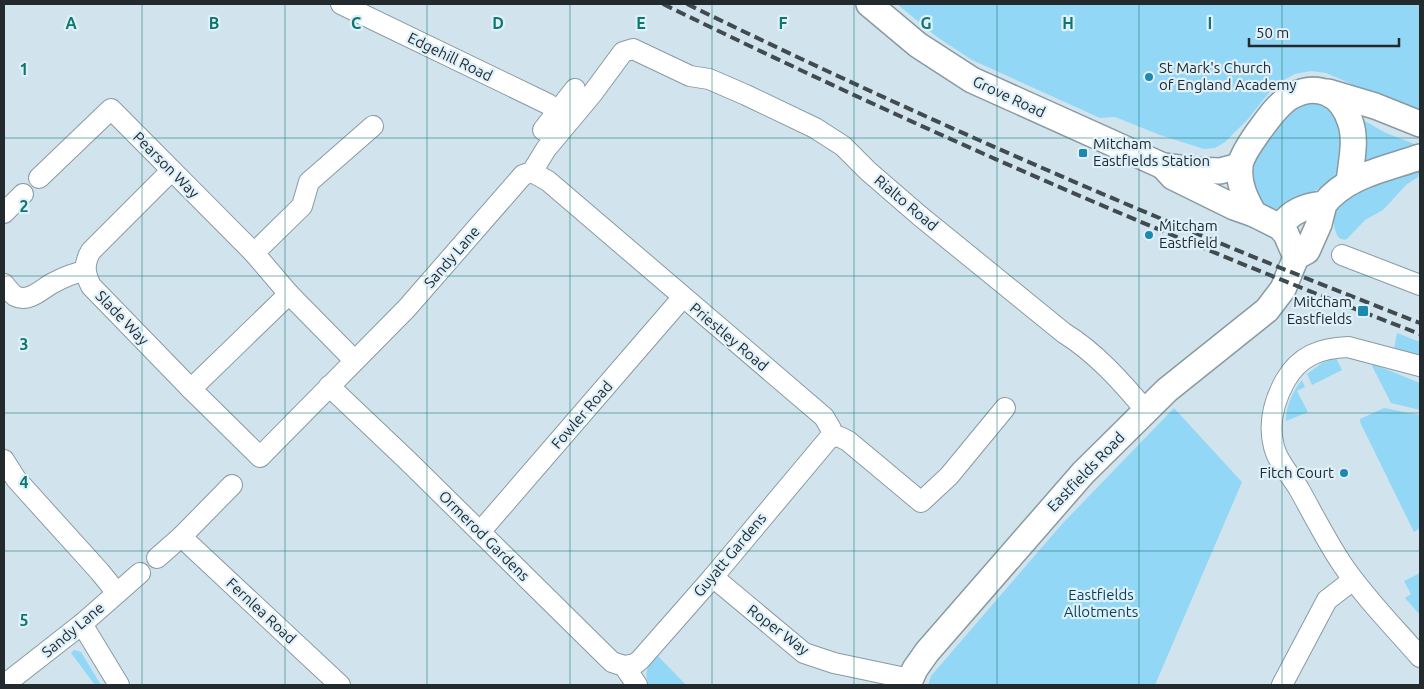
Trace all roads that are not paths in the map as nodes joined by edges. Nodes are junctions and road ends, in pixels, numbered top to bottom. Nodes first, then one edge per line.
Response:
1 (341, 4) edge
2 (869, 4) edge
3 (632, 50) joint
4 (583, 92) junction
5 (1328, 92) junction
6 (558, 111) junction
7 (1420, 124) edge
8 (373, 126) dead end
9 (543, 130) dead end
10 (1420, 157) edge
11 (1163, 166) junction
12 (1239, 166) junction
13 (171, 171) junction
14 (532, 172) junction
15 (40, 178) dead end
16 (1348, 182) junction
17 (23, 194) dead end
18 (1324, 204) junction
19 (4, 213) edge
20 (1254, 214) junction
21 (1280, 228) junction
22 (254, 253) junction
23 (1342, 255) dead end
24 (1296, 257) junction
25 (85, 271) junction
26 (4, 284) edge
27 (1420, 285) edge
28 (289, 294) junction
29 (683, 297) junction
30 (354, 360) junction
31 (1420, 366) edge
32 (330, 386) junction
33 (191, 389) junction
34 (1005, 408) dead end
35 (1146, 411) junction
36 (831, 436) junction
37 (260, 457) joint
38 (4, 460) edge
39 (232, 485) dead end
40 (480, 532) junction
41 (182, 536) junction
42 (157, 558) dead end
43 (140, 573) dead end
44 (713, 578) junction
45 (1353, 580) junction
46 (117, 593) junction
47 (82, 624) junction
48 (1420, 657) edge
49 (624, 666) junction
50 (909, 682) edge
51 (4, 685) edge
52 (119, 685) edge
53 (340, 685) edge
54 (637, 685) edge
55 (1282, 685) edge

1 - 6 street, Edgehill Road
2 - 11 street, Grove Road
3 - 4 street, Sandy Lane
3 - 35 street, Rialto Road
4 - 6 street
4 - 14 street, Sandy Lane
5 - 7 street
5 - 12 street
5 - 16 street
6 - 9 street
8 - 22 street
10 - 16 street
11 - 12 street, Grove Road
11 - 20 street, Grove Road
12 - 20 street
13 - 15 street, Pearson Way
13 - 22 street, Pearson Way
13 - 25 street
14 - 29 street, Priestley Road
14 - 30 street, Sandy Lane
16 - 18 street
17 - 19 street
18 - 21 street
18 - 24 street
20 - 21 street
21 - 24 street
22 - 28 street, Pearson Way
23 - 27 street
24 - 35 street, Eastfields Road
25 - 26 street
25 - 33 street, Slade Way
28 - 30 street, Pearson Way
28 - 33 street
29 - 36 street, Priestley Road
29 - 40 street, Fowler Road
30 - 32 street, Sandy Lane
31 - 45 street
32 - 37 street, Sandy Lane
32 - 40 street, Ormerod Gardens
33 - 37 street, Slade Way
34 - 36 street
35 - 50 street, Eastfields Road
36 - 44 street, Guyatt Gardens
38 - 46 street
39 - 41 street
40 - 49 street, Ormerod Gardens
41 - 42 street
41 - 53 street, Fernlea Road
43 - 46 street, Sandy Lane
44 - 49 street, Guyatt Gardens
44 - 50 street, Roper Way
45 - 48 street
45 - 55 street
46 - 47 street, Sandy Lane
47 - 51 street, Sandy Lane
47 - 52 street
49 - 54 street, Ormerod Gardens

